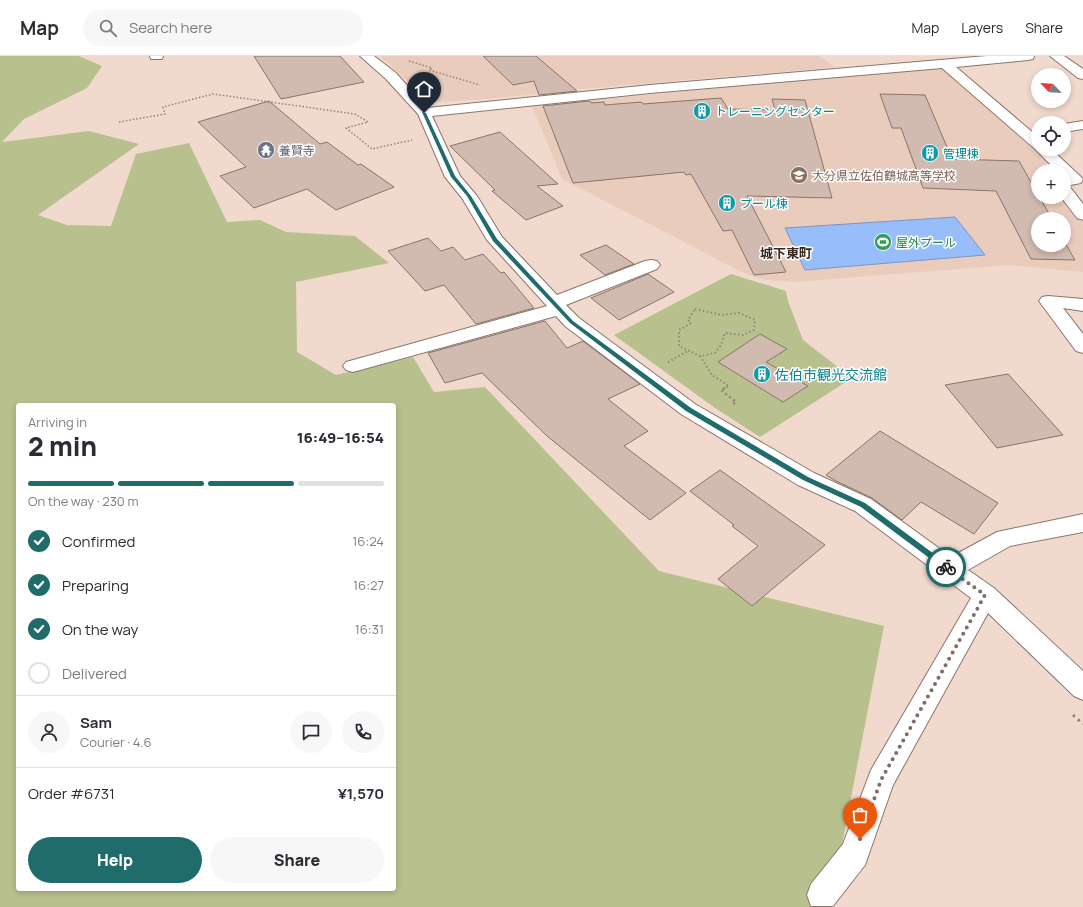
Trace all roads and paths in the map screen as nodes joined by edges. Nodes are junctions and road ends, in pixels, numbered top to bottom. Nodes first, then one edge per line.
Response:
1 (366, 56) edge
2 (917, 56) edge
3 (1028, 56) edge
4 (1056, 56) edge
5 (405, 60) dead end
6 (945, 64) junction
7 (928, 66) junction
8 (1083, 75) edge
9 (495, 104) junction
10 (424, 113) junction
11 (119, 122) dead end
12 (1083, 125) edge
13 (1071, 127) edge
14 (1031, 132) edge
15 (434, 136) junction
16 (1050, 156) edge
17 (1058, 164) edge
18 (1071, 175) edge
19 (1071, 180) edge
20 (1071, 199) edge
21 (1083, 215) edge
22 (651, 266) dead end
23 (1083, 305) edge
24 (557, 306) junction
25 (1083, 347) edge
26 (688, 351) junction
27 (700, 356) junction
28 (666, 363) dead end
29 (354, 366) dead end
30 (710, 422) junction
31 (1083, 523) edge
32 (949, 569) junction
33 (985, 595) junction
34 (1083, 688) edge
35 (822, 895) dead end

1 - 10 street
2 - 7 street
3 - 6 street
4 - 8 street
5 - 9 path
6 - 7 street
6 - 14 street
7 - 9 street
9 - 10 street
10 - 15 street
11 - 15 path
12 - 13 street
15 - 24 street
16 - 17 street
18 - 19 street
20 - 21 street
22 - 24 street
23 - 25 street
24 - 29 street
24 - 30 street
26 - 27 path
26 - 27 path
26 - 28 path
27 - 30 path
30 - 32 street
31 - 32 street
32 - 33 street
33 - 34 street
33 - 35 street

